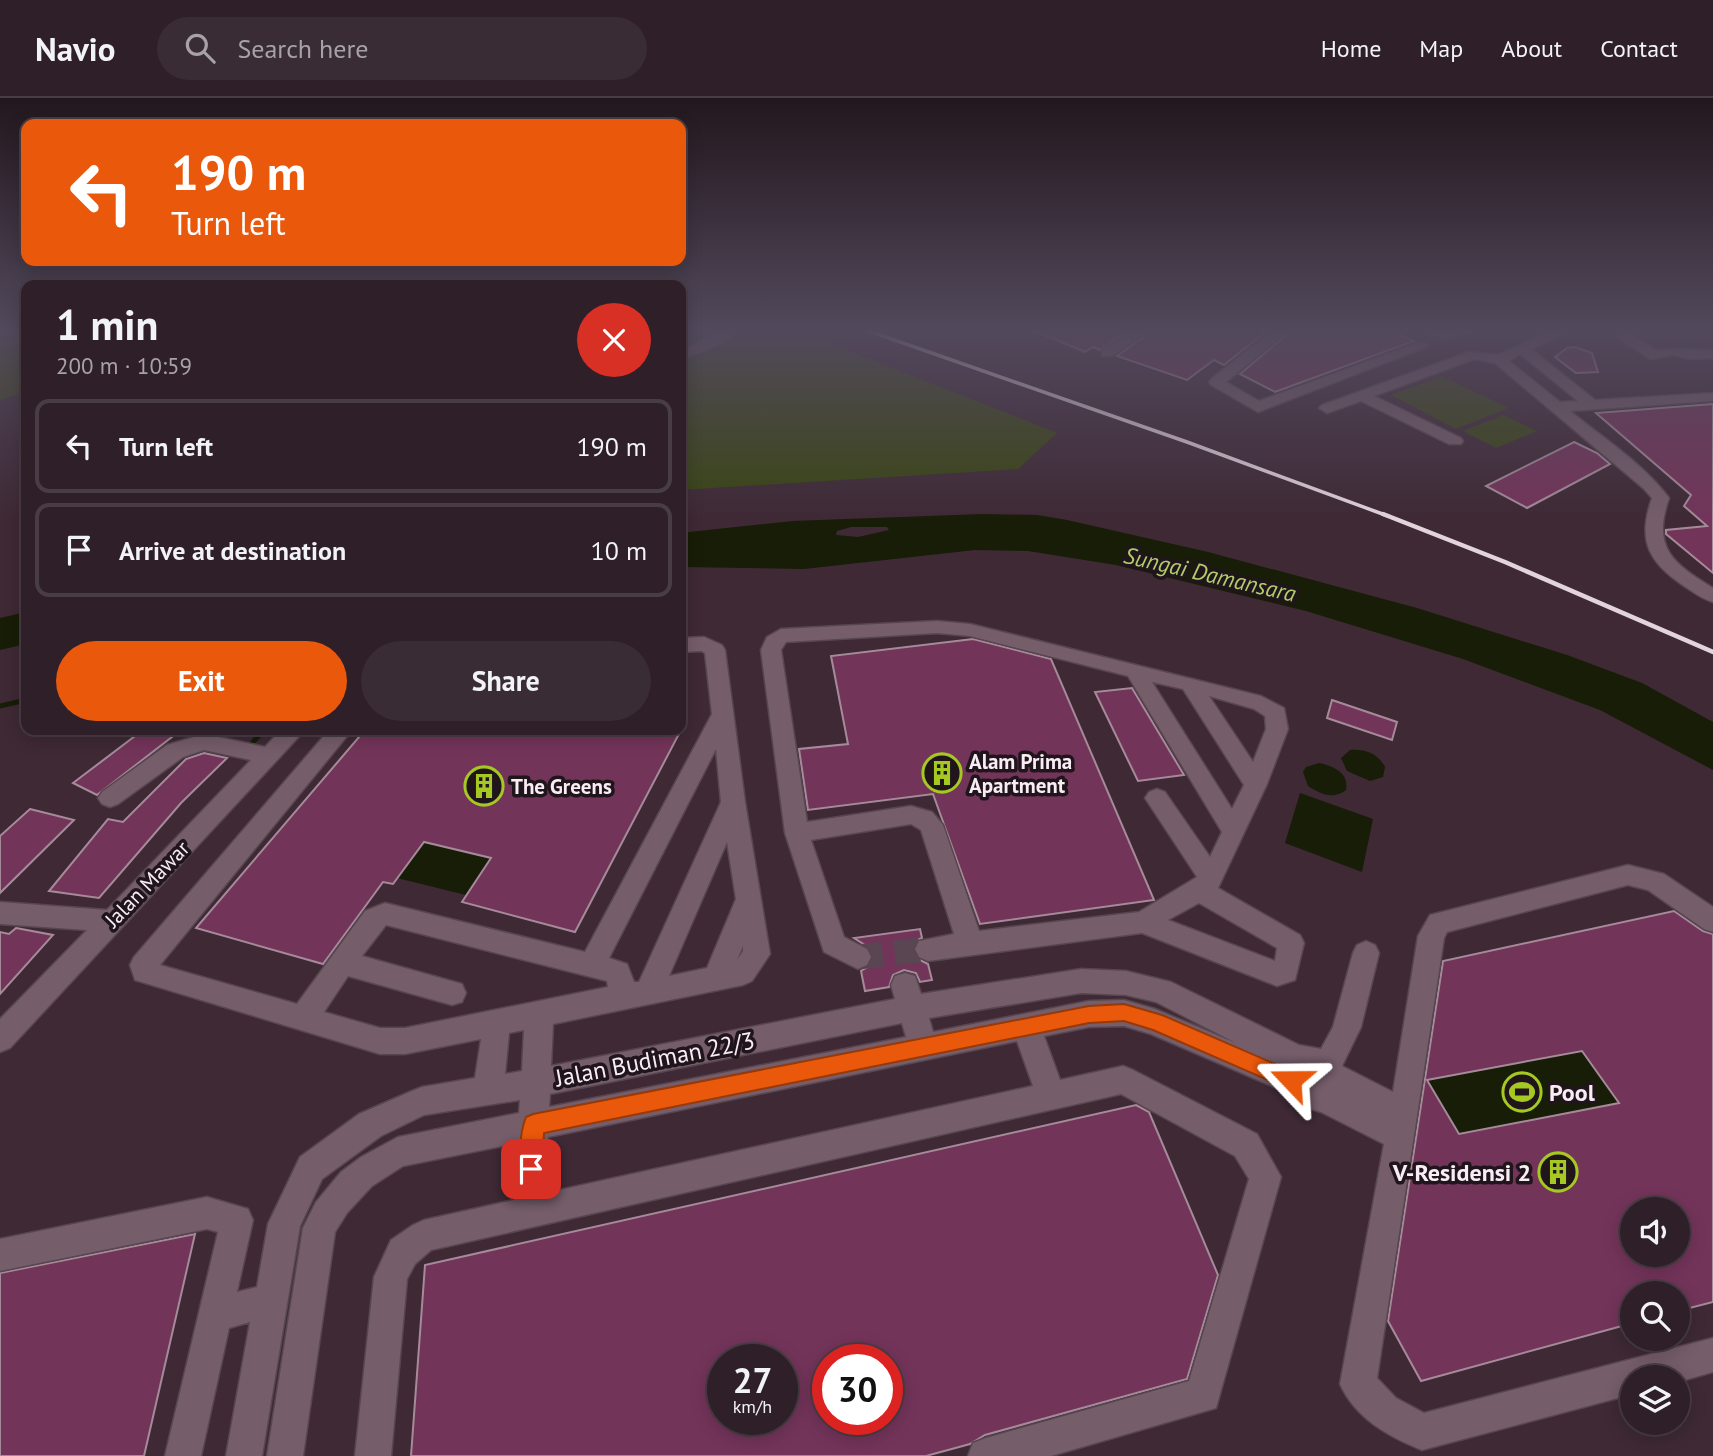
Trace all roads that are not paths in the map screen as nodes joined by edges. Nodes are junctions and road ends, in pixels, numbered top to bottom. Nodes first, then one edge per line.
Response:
1 (1235, 393) edge
2 (1295, 393) edge
3 (1370, 393) edge
4 (1542, 393) edge
5 (1578, 393) edge
6 (1363, 396) junction
7 (1713, 397) edge
8 (1591, 404) junction
9 (1559, 407) junction
10 (1328, 408) dead end
11 (1455, 441) dead end
12 (1713, 596) edge
13 (686, 645) edge
14 (1135, 671) junction
15 (1190, 684) junction
16 (722, 715) junction
17 (289, 735) edge
18 (337, 735) edge
19 (269, 756) junction
20 (1256, 784) junction
21 (110, 798) dead end
22 (1157, 798) dead end
23 (733, 802) junction
24 (1234, 832) junction
25 (796, 833) junction
26 (1206, 884) junction
27 (0, 913) edge
28 (112, 921) junction
29 (1713, 921) edge
30 (1143, 922) junction
31 (970, 942) junction
32 (928, 949) tunnel mouth
33 (1366, 953) dead end
34 (858, 957) tunnel mouth
35 (343, 962) junction
36 (592, 965) junction
37 (648, 992) junction
38 (453, 993) dead end
39 (908, 997) junction
40 (617, 998) junction
41 (539, 1016) junction
42 (303, 1018) junction
43 (496, 1024) junction
44 (1026, 1026) junction
45 (0, 1039) edge
46 (923, 1046) junction
47 (1294, 1070) junction
48 (1327, 1080) junction
49 (536, 1083) junction
50 (487, 1090) junction
51 (1051, 1095) junction
52 (533, 1125) junction
53 (1402, 1125) junction
54 (529, 1214) junction
55 (0, 1255) edge
56 (269, 1300) junction
57 (215, 1315) junction
58 (1713, 1355) edge
59 (183, 1456) edge
60 (244, 1456) edge
61 (285, 1456) edge
62 (373, 1456) edge
63 (986, 1456) edge

1 - 2 street
3 - 6 street
4 - 9 street
5 - 8 street
6 - 10 street
6 - 11 street
7 - 8 street
8 - 9 street
9 - 12 street
13 - 16 street
14 - 15 street
14 - 24 street
14 - 25 street
15 - 20 street
15 - 20 street
16 - 23 street
16 - 36 street
17 - 19 street, Jalan Mawar
18 - 42 street
19 - 21 street
19 - 28 street, Jalan Mawar
20 - 24 street
22 - 26 street
23 - 37 street
23 - 37 street
24 - 26 street
25 - 31 street
25 - 34 street
26 - 30 street
26 - 30 street
27 - 28 street
28 - 45 street, Jalan Mawar
29 - 53 street
30 - 31 street
31 - 32 street
33 - 48 street
35 - 36 street
35 - 38 street
35 - 42 street
36 - 40 street
37 - 40 street
39 - 46 street
39 - 47 street, Jalan Budiman 22/3
39 - 49 street, Jalan Budiman 22/3
40 - 41 street
41 - 43 street
41 - 49 street
42 - 43 street
43 - 50 street
44 - 46 street, Jalan Budiman 22/3
44 - 47 street, Jalan Budiman 22/3
44 - 51 street
46 - 52 street, Jalan Budiman 22/3
47 - 48 street
48 - 53 street
49 - 50 street, Jalan Budiman 22/3
49 - 52 street
50 - 56 street, Jalan Budiman 22/3
51 - 54 street
51 - 63 street
52 - 54 street
52 - 61 street, Jalan Budiman 22/3
53 - 58 street
54 - 62 street
55 - 57 street
56 - 57 street
56 - 60 street, Jalan Budiman 22/3
57 - 59 street

